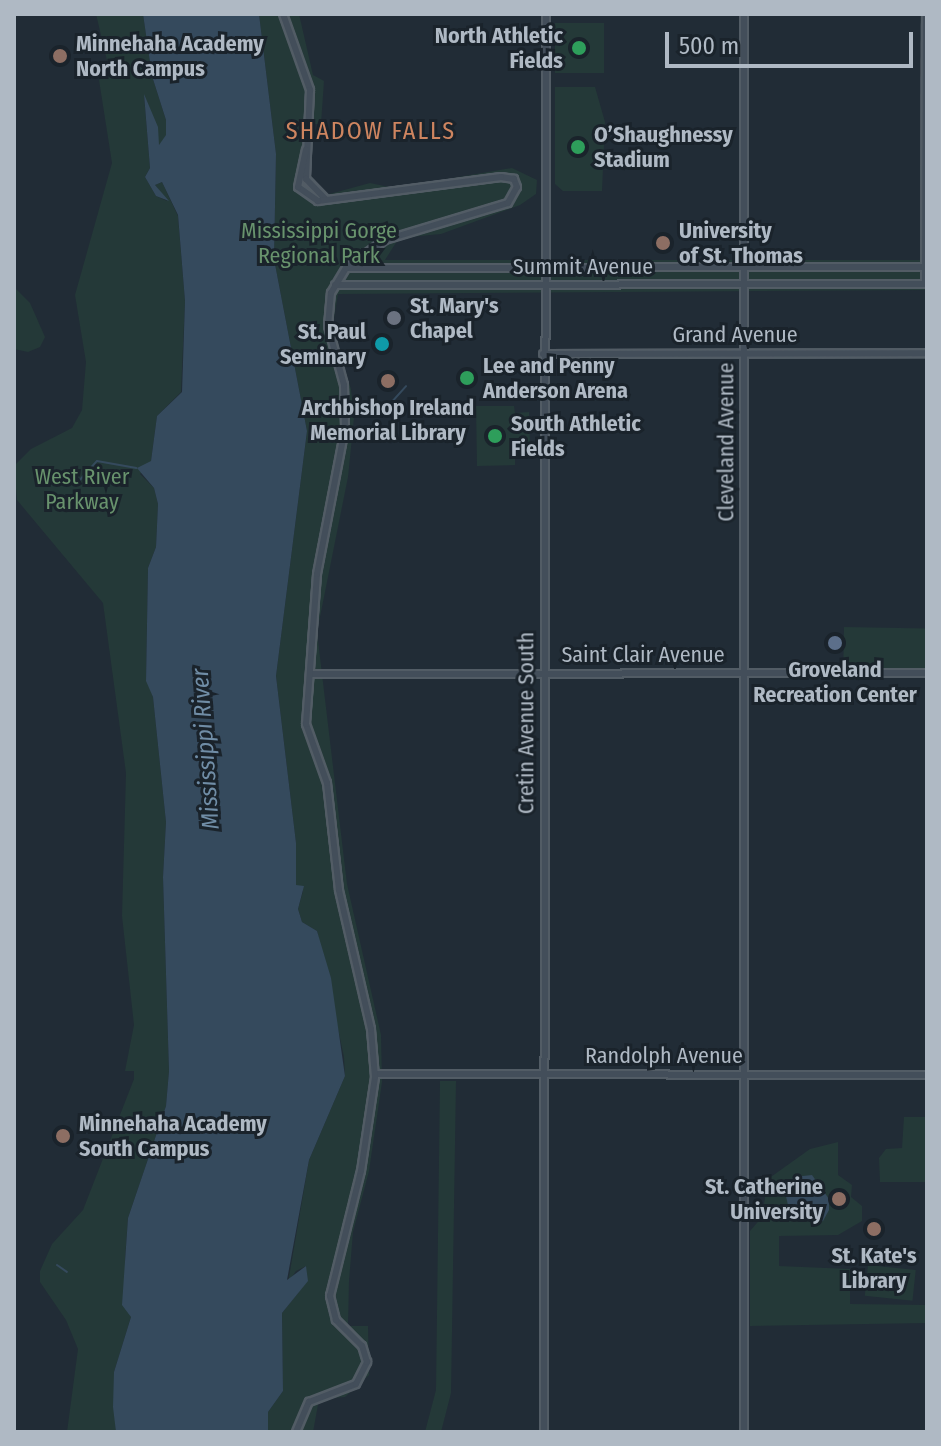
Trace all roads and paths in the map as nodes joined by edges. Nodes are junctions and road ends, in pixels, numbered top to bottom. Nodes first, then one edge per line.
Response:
1 (546, 14) edge
2 (744, 14) edge
3 (926, 14) edge
4 (286, 15) edge
5 (545, 267) junction
6 (744, 267) junction
7 (926, 267) edge
8 (346, 268) junction
9 (744, 284) junction
10 (926, 284) edge
11 (335, 285) junction
12 (545, 285) junction
13 (744, 352) junction
14 (927, 353) edge
15 (543, 354) junction
16 (744, 672) junction
17 (543, 673) junction
18 (927, 673) edge
19 (311, 674) junction
20 (744, 1074) junction
21 (544, 1075) junction
22 (927, 1075) edge
23 (375, 1076) junction
24 (296, 1432) edge
25 (544, 1432) edge
26 (744, 1432) edge

1 - 5 street, Cretin Avenue South
2 - 6 street, Cleveland Avenue
3 - 7 street
4 - 8 street
5 - 6 street, Summit Avenue
5 - 8 street, Summit Avenue
5 - 12 street, Cretin Avenue South
6 - 7 street, Summit Avenue
6 - 9 street, Cleveland Avenue
7 - 10 street
8 - 11 street
9 - 10 street, Summit Avenue
9 - 12 street, Summit Avenue
9 - 13 street, Cleveland Avenue
11 - 12 street, Summit Avenue
11 - 19 street
12 - 15 street, Cretin Avenue South
13 - 14 street, Grand Avenue
13 - 15 street, Grand Avenue
13 - 16 street, Cleveland Avenue
15 - 17 street, Cretin Avenue South
16 - 17 street, Saint Clair Avenue
16 - 18 street, Saint Clair Avenue
16 - 20 street, Cleveland Avenue
17 - 19 street, Saint Clair Avenue
17 - 21 street, Cretin Avenue South
19 - 23 street
20 - 21 street, Randolph Avenue
20 - 22 street, Randolph Avenue
20 - 26 street, Cleveland Avenue
21 - 23 street, Randolph Avenue
21 - 25 street, Cretin Avenue South
23 - 24 street

